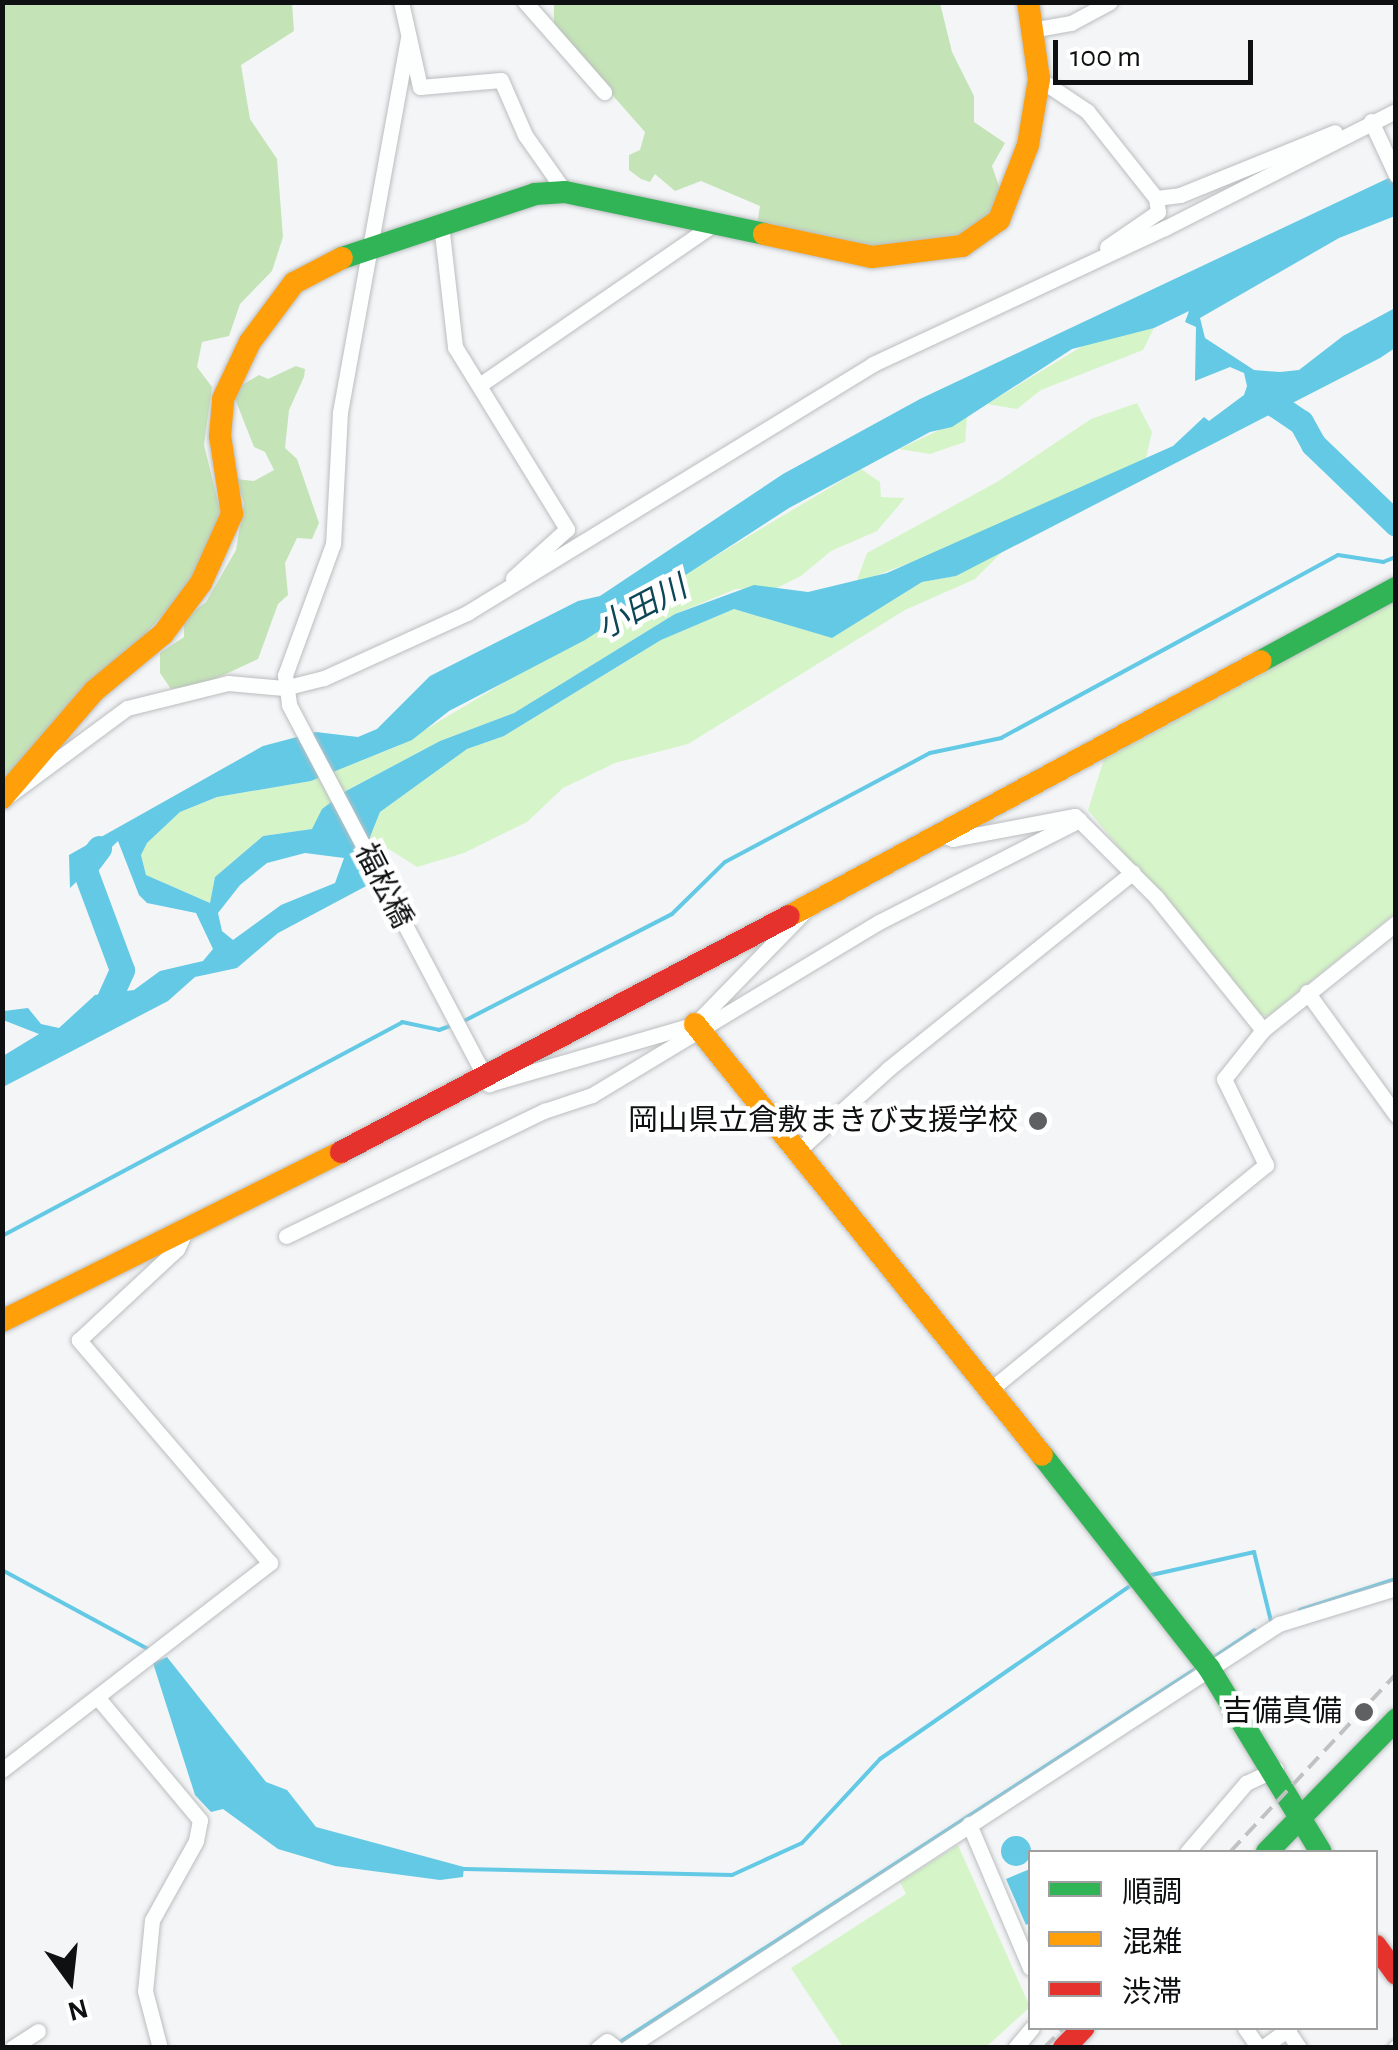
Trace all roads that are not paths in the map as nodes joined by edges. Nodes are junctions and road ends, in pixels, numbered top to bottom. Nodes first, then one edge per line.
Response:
1 (401, 2) edge
2 (525, 2) edge
3 (1028, 2) edge
4 (1110, 2) edge
5 (1031, 30) junction
6 (408, 38) junction
7 (1039, 79) junction
8 (604, 92) dead end
9 (1396, 111) edge
10 (1372, 125) junction
11 (1344, 133) junction
12 (1396, 174) edge
13 (566, 192) junction
14 (1157, 205) junction
15 (1204, 208) junction
16 (715, 222) junction
17 (440, 224) junction
18 (369, 250) junction
19 (1089, 262) junction
20 (481, 384) junction
21 (1396, 588) edge
22 (502, 593) junction
23 (284, 688) junction
24 (5, 797) edge
25 (1079, 820) junction
26 (941, 834) junction
27 (1133, 872) junction
28 (802, 912) junction
29 (1396, 923) edge
30 (1307, 992) junction
31 (699, 1027) junction
32 (1263, 1030) junction
33 (481, 1074) junction
34 (1396, 1115) edge
35 (801, 1148) junction
36 (185, 1226) junction
37 (286, 1236) dead end
38 (2, 1320) edge
39 (991, 1389) junction
40 (1394, 1592) edge
41 (1206, 1665) junction
42 (98, 1698) junction
43 (1396, 1720) edge
44 (1276, 1768) junction
45 (2, 1770) edge
46 (1302, 1820) junction
47 (969, 1824) junction
48 (1189, 1850) edge
49 (1269, 1850) edge
50 (1319, 1850) edge
51 (1028, 1963) edge
52 (1287, 2030) edge
53 (38, 2031) dead end
54 (613, 2046) edge
55 (12, 2048) edge
56 (160, 2048) edge
57 (1260, 2048) edge

1 - 6 street
2 - 8 street
3 - 5 main road
4 - 5 street
5 - 7 main road
6 - 13 street
6 - 18 street
7 - 14 street
7 - 16 main road
9 - 10 street
10 - 11 street
10 - 12 street
11 - 14 street
11 - 15 street
13 - 16 main road
13 - 17 main road
14 - 15 street
14 - 19 street
15 - 19 street
16 - 20 street
17 - 18 main road
17 - 20 street
18 - 23 street
18 - 24 main road
19 - 22 street
20 - 22 street
21 - 26 main road
22 - 23 street
23 - 24 street
23 - 33 street, 福松橋
25 - 26 street
25 - 27 street
25 - 31 street
26 - 28 main road
27 - 32 street
27 - 35 street
28 - 31 street
28 - 33 main road
29 - 30 street
30 - 32 street
30 - 34 street
31 - 33 street
31 - 35 main road
31 - 37 street
32 - 39 street
33 - 36 main road
35 - 39 main road
36 - 38 main road
36 - 42 street
39 - 41 main road
40 - 41 street
41 - 44 main road
41 - 47 street
42 - 45 street
42 - 56 street
43 - 46 main road
44 - 46 main road
44 - 48 street
46 - 49 main road
46 - 50 main road
47 - 51 street
47 - 54 street
52 - 57 street
53 - 55 street

